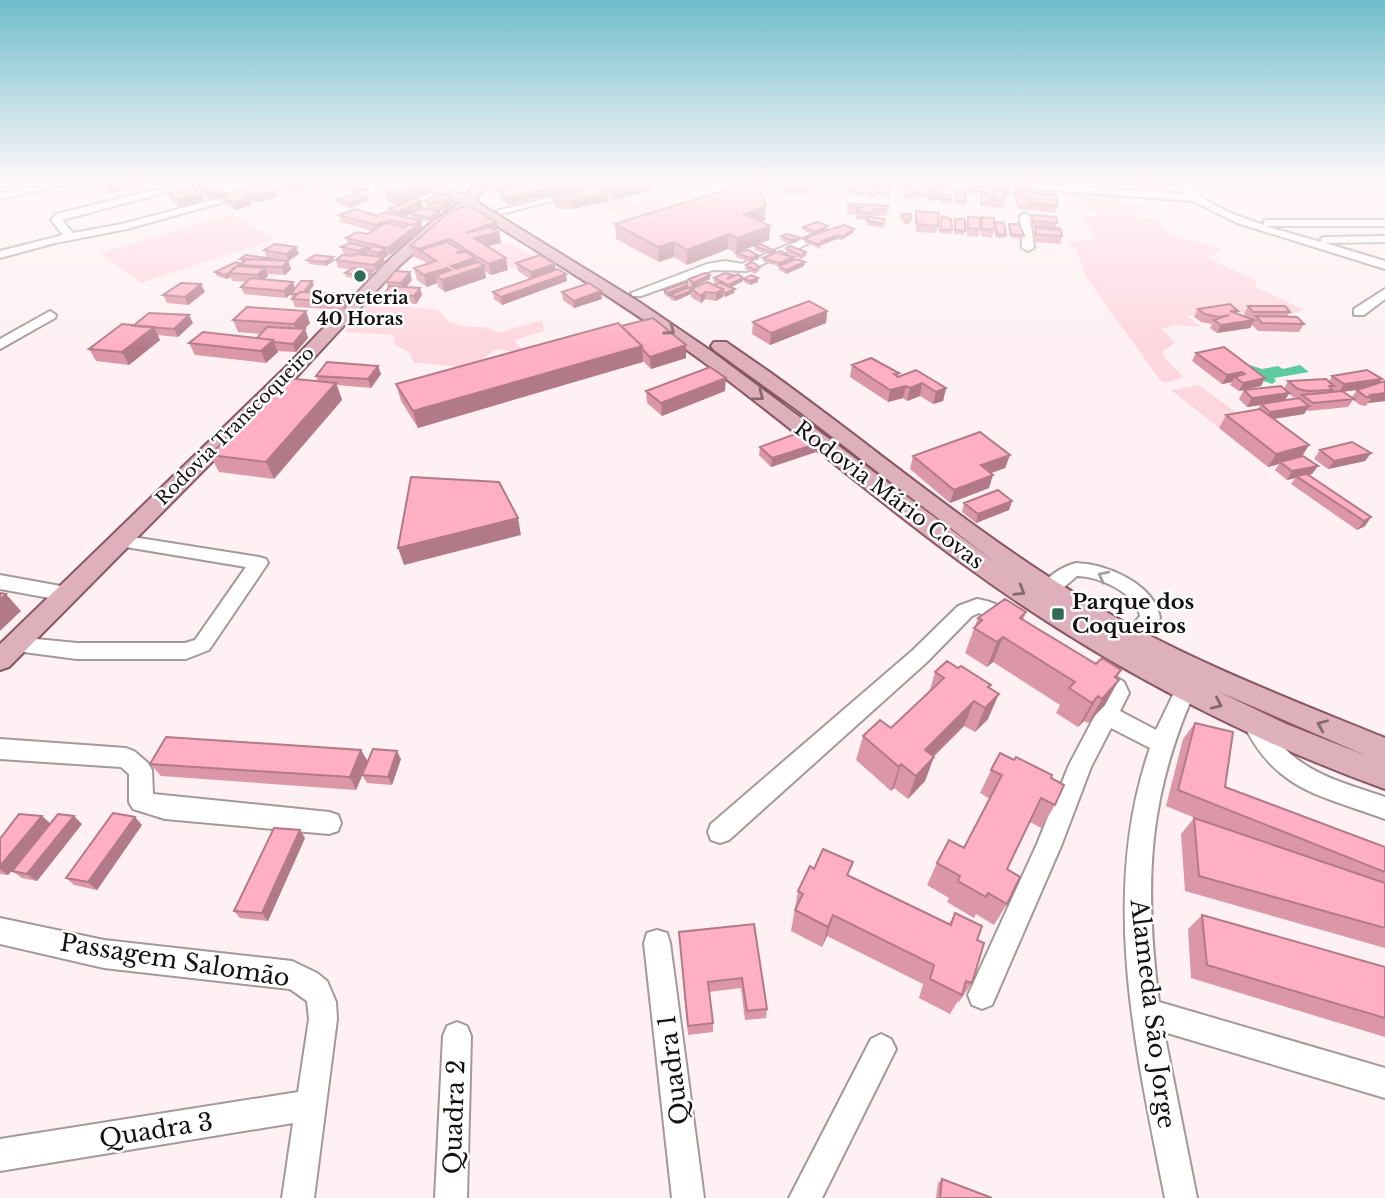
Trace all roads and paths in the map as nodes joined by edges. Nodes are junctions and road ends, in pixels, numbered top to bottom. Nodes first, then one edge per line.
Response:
1 (70, 237) edge
2 (422, 237) edge
3 (528, 237) edge
4 (548, 237) edge
5 (815, 237) edge
6 (1027, 237) edge
7 (1297, 237) edge
8 (1385, 239) edge
9 (1324, 240) dead end
10 (1028, 248) dead end
11 (0, 255) edge
12 (1385, 255) edge
13 (1364, 257) junction
14 (1385, 265) edge
15 (644, 290) junction
16 (1385, 293) edge
17 (1359, 312) dead end
18 (50, 315) dead end
19 (0, 345) edge
20 (714, 351) junction
21 (120, 541) junction
22 (0, 582) edge
23 (1049, 589) junction
24 (66, 594) junction
25 (1027, 631) edge
26 (1133, 637) junction
27 (15, 645) junction
28 (0, 660) edge
29 (1074, 660) edge
30 (1190, 680) junction
31 (1107, 715) junction
32 (1254, 721) junction
33 (1163, 744) junction
34 (0, 749) edge
35 (1385, 751) edge
36 (1385, 776) edge
37 (1385, 808) edge
38 (329, 822) dead end
39 (720, 832) dead end
40 (0, 931) edge
41 (657, 943) dead end
42 (982, 995) dead end
43 (1147, 1013) junction
44 (457, 1036) dead end
45 (881, 1049) dead end
46 (1385, 1083) edge
47 (312, 1105) junction
48 (0, 1155) edge
49 (298, 1198) edge
50 (451, 1198) edge
51 (688, 1198) edge
52 (804, 1198) edge
53 (1181, 1198) edge

1 - 11 street
2 - 21 main road, Rodovia Transcoqueiro
3 -> 20 main road, Rodovia Mário Covas
4 - 15 main road, Rodovia Mário Covas
5 - 15 street
6 - 10 street
7 - 13 street
8 - 9 street
12 - 13 street
13 - 14 street
15 - 20 main road, Rodovia Mário Covas
16 - 17 street
18 - 19 street
20 - 23 main road, Rodovia Mário Covas
20 -> 30 main road, Rodovia Mário Covas
21 - 24 main road, Rodovia Transcoqueiro
21 - 27 street
22 - 24 street
23 - 26 main road, Rodovia Mário Covas
26 -> 23 street
24 - 27 main road, Rodovia Transcoqueiro
25 - 39 street
26 - 30 main road, Rodovia Mário Covas
27 - 28 main road, Rodovia Transcoqueiro
29 - 31 street
30 -> 32 main road, Rodovia Mário Covas
30 - 33 street, Alameda São Jorge
35 -> 30 main road, Rodovia Mário Covas
31 - 33 street
31 - 42 street
32 - 36 main road, Rodovia Mário Covas
32 - 37 street
33 - 43 street, Alameda São Jorge
34 - 38 street
40 - 47 street, Passagem Salomão
41 - 51 street, Quadra 1
43 - 46 street
43 - 53 street, Alameda São Jorge
44 - 50 street, Quadra 2
45 - 52 street
47 - 48 street, Quadra 3
47 - 49 street

